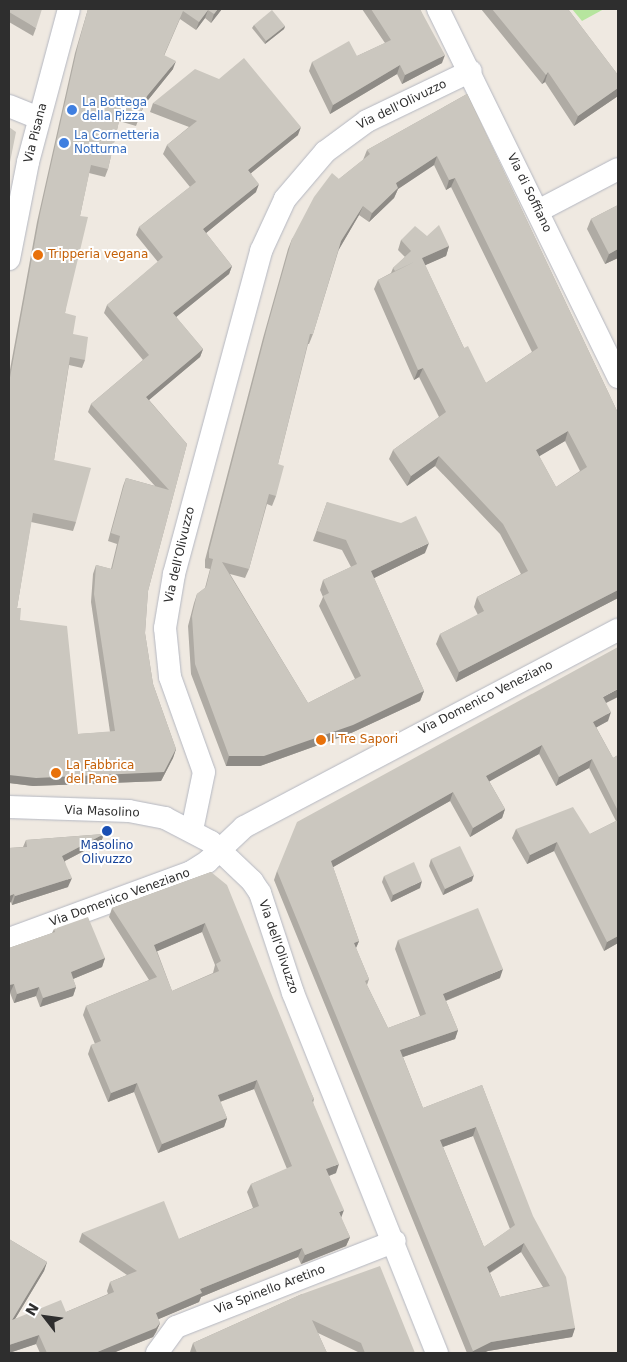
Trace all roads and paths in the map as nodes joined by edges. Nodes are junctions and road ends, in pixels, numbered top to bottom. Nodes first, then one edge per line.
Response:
1 (69, 9) edge
2 (438, 9) edge
3 (471, 71) junction
4 (9, 106) edge
5 (39, 118) junction
6 (618, 169) edge
7 (538, 211) junction
8 (9, 259) edge
9 (618, 377) edge
10 (618, 630) edge
11 (9, 807) edge
12 (192, 830) junction
13 (221, 850) junction
14 (9, 939) edge
15 (395, 1241) junction
16 (157, 1353) edge
17 (437, 1353) edge

1 - 5 street, Via Pisana
2 - 3 street, Via di Soffiano
3 - 7 street, Via di Soffiano
3 - 12 street, Via dell'Olivuzzo
4 - 5 street
5 - 8 street, Via Pisana
6 - 7 street
7 - 9 street, Via di Soffiano
10 - 13 street, Via Domenico Veneziano
11 - 12 street, Via Masolino
12 - 13 street, Via dell'Olivuzzo
13 - 14 street, Via Domenico Veneziano
13 - 15 street, Via dell'Olivuzzo
15 - 16 street, Via Spinello Aretino
15 - 17 street, Via dell'Olivuzzo

